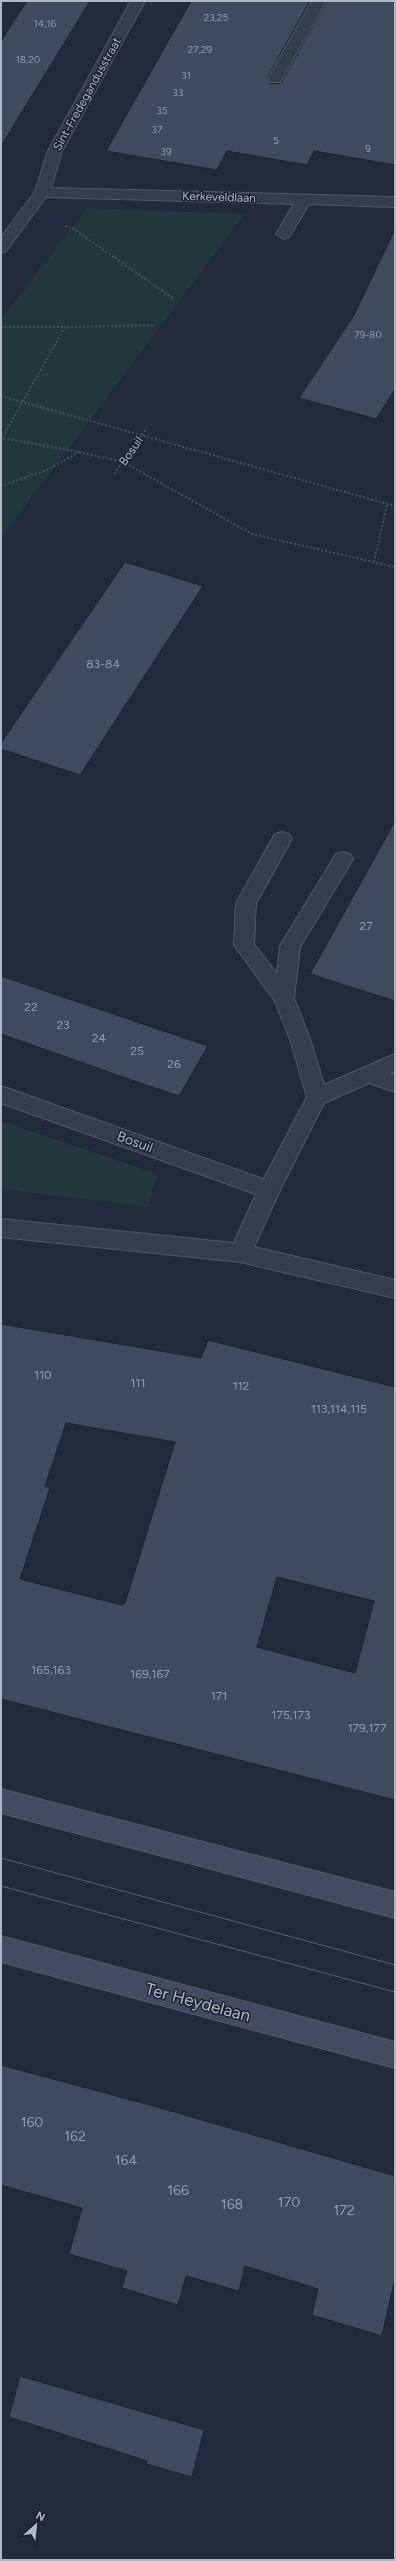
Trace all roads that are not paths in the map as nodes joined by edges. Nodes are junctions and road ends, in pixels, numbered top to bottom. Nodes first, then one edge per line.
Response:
1 (138, 1) edge
2 (319, 1) edge
3 (275, 79) dead end
4 (42, 192) junction
5 (304, 199) junction
6 (395, 202) edge
7 (284, 234) dead end
8 (1, 248) edge
9 (282, 839) dead end
10 (343, 859) dead end
11 (284, 998) junction
12 (395, 1062) edge
13 (368, 1074) junction
14 (395, 1084) edge
15 (1, 1094) edge
16 (317, 1097) junction
17 (269, 1190) junction
18 (1, 1228) edge
19 (240, 1253) junction
20 (395, 1289) edge
21 (1, 1801) edge
22 (395, 1905) edge
23 (1, 1949) edge
24 (395, 2055) edge

1 - 4 street, Sint-Fredegandusstraat
2 - 3 street
4 - 5 street, Kerkeveldlaan
4 - 8 street, Sint-Fredegandusstraat
5 - 6 street, Kerkeveldlaan
5 - 7 street
9 - 11 street
10 - 11 street
11 - 16 street
12 - 13 street
13 - 14 street
13 - 16 street
15 - 17 street, Bosuil
16 - 17 street
17 - 19 street
18 - 19 street
19 - 20 street
21 - 22 street
23 - 24 street, Ter Heydelaan

